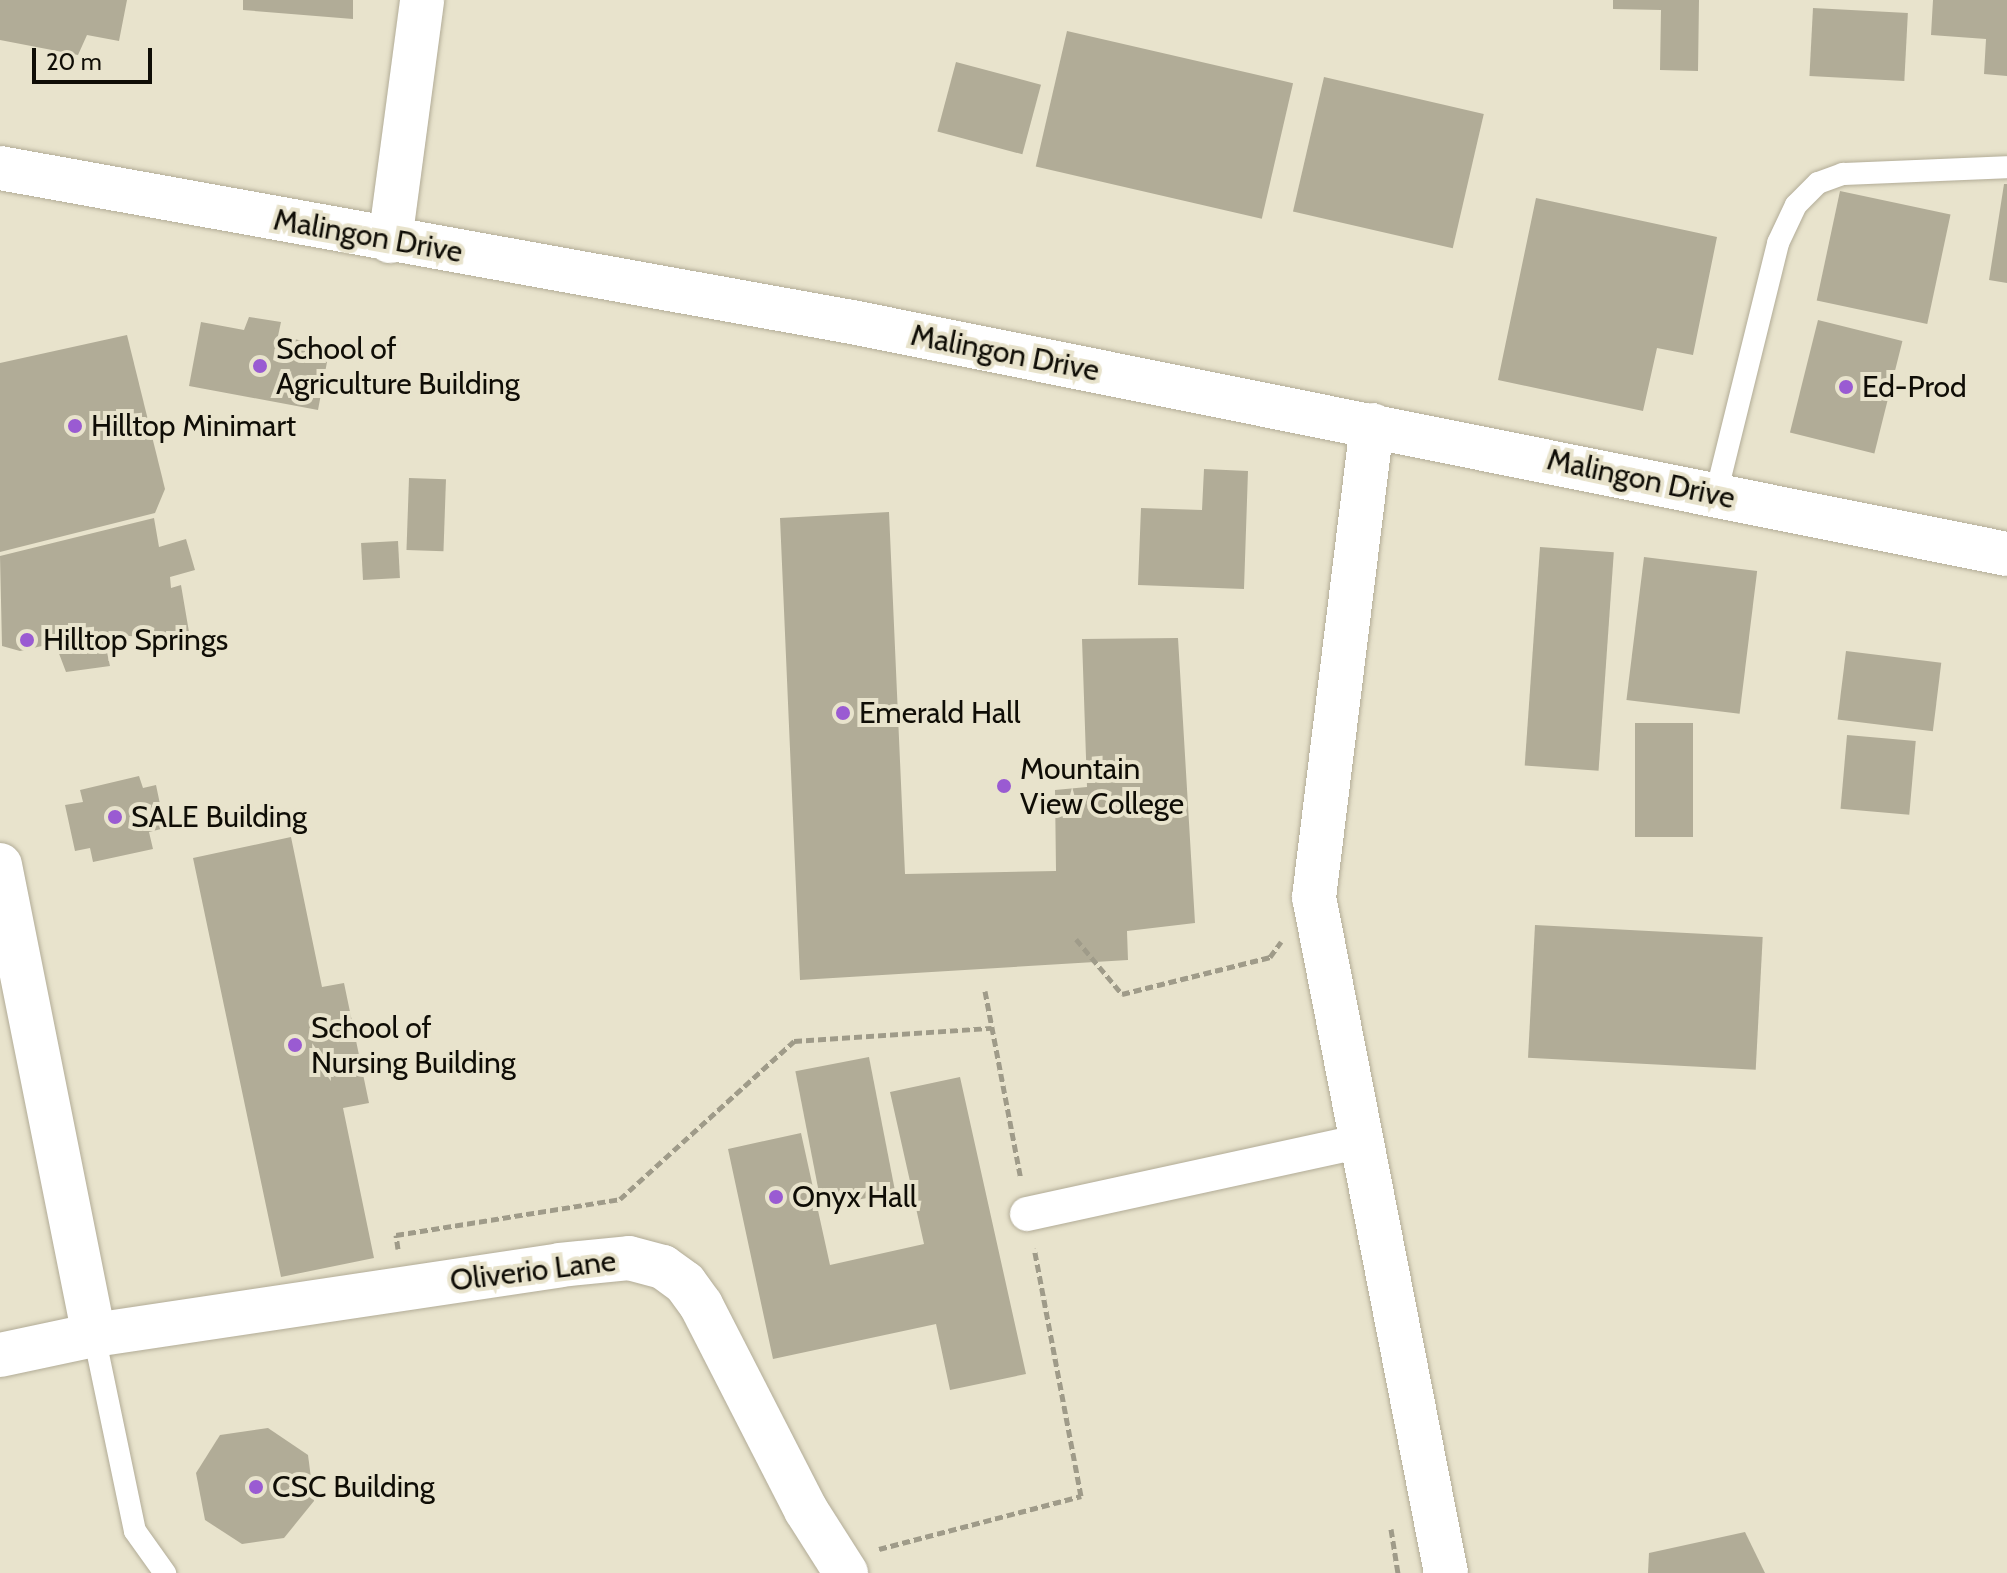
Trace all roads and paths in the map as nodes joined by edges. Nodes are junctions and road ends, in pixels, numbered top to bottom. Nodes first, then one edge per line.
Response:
1 (422, 0) edge
2 (2007, 167) edge
3 (0, 168) edge
4 (390, 241) junction
5 (1372, 425) junction
6 (1716, 494) junction
7 (2007, 554) edge
8 (0, 865) edge
9 (1314, 897) junction
10 (1076, 939) dead end
11 (992, 1028) dead end
12 (1361, 1141) junction
13 (1027, 1214) dead end
14 (403, 1288) junction
15 (94, 1335) junction
16 (0, 1355) edge
17 (1081, 1496) dead end
18 (842, 1567) edge
19 (165, 1573) edge
20 (1446, 1573) edge

1 - 4 street
2 - 6 lane
3 - 4 street, Malingon Drive
4 - 5 street, Malingon Drive
5 - 6 street, Malingon Drive
5 - 9 street
6 - 7 street, Malingon Drive
8 - 15 street
9 - 10 path
9 - 12 street
11 - 14 path
12 - 13 street
12 - 20 street
14 - 15 street, Oliverio Lane
14 - 18 street, Oliverio Lane
15 - 16 street, Oliverio Lane
15 - 19 lane
17 - 18 path

